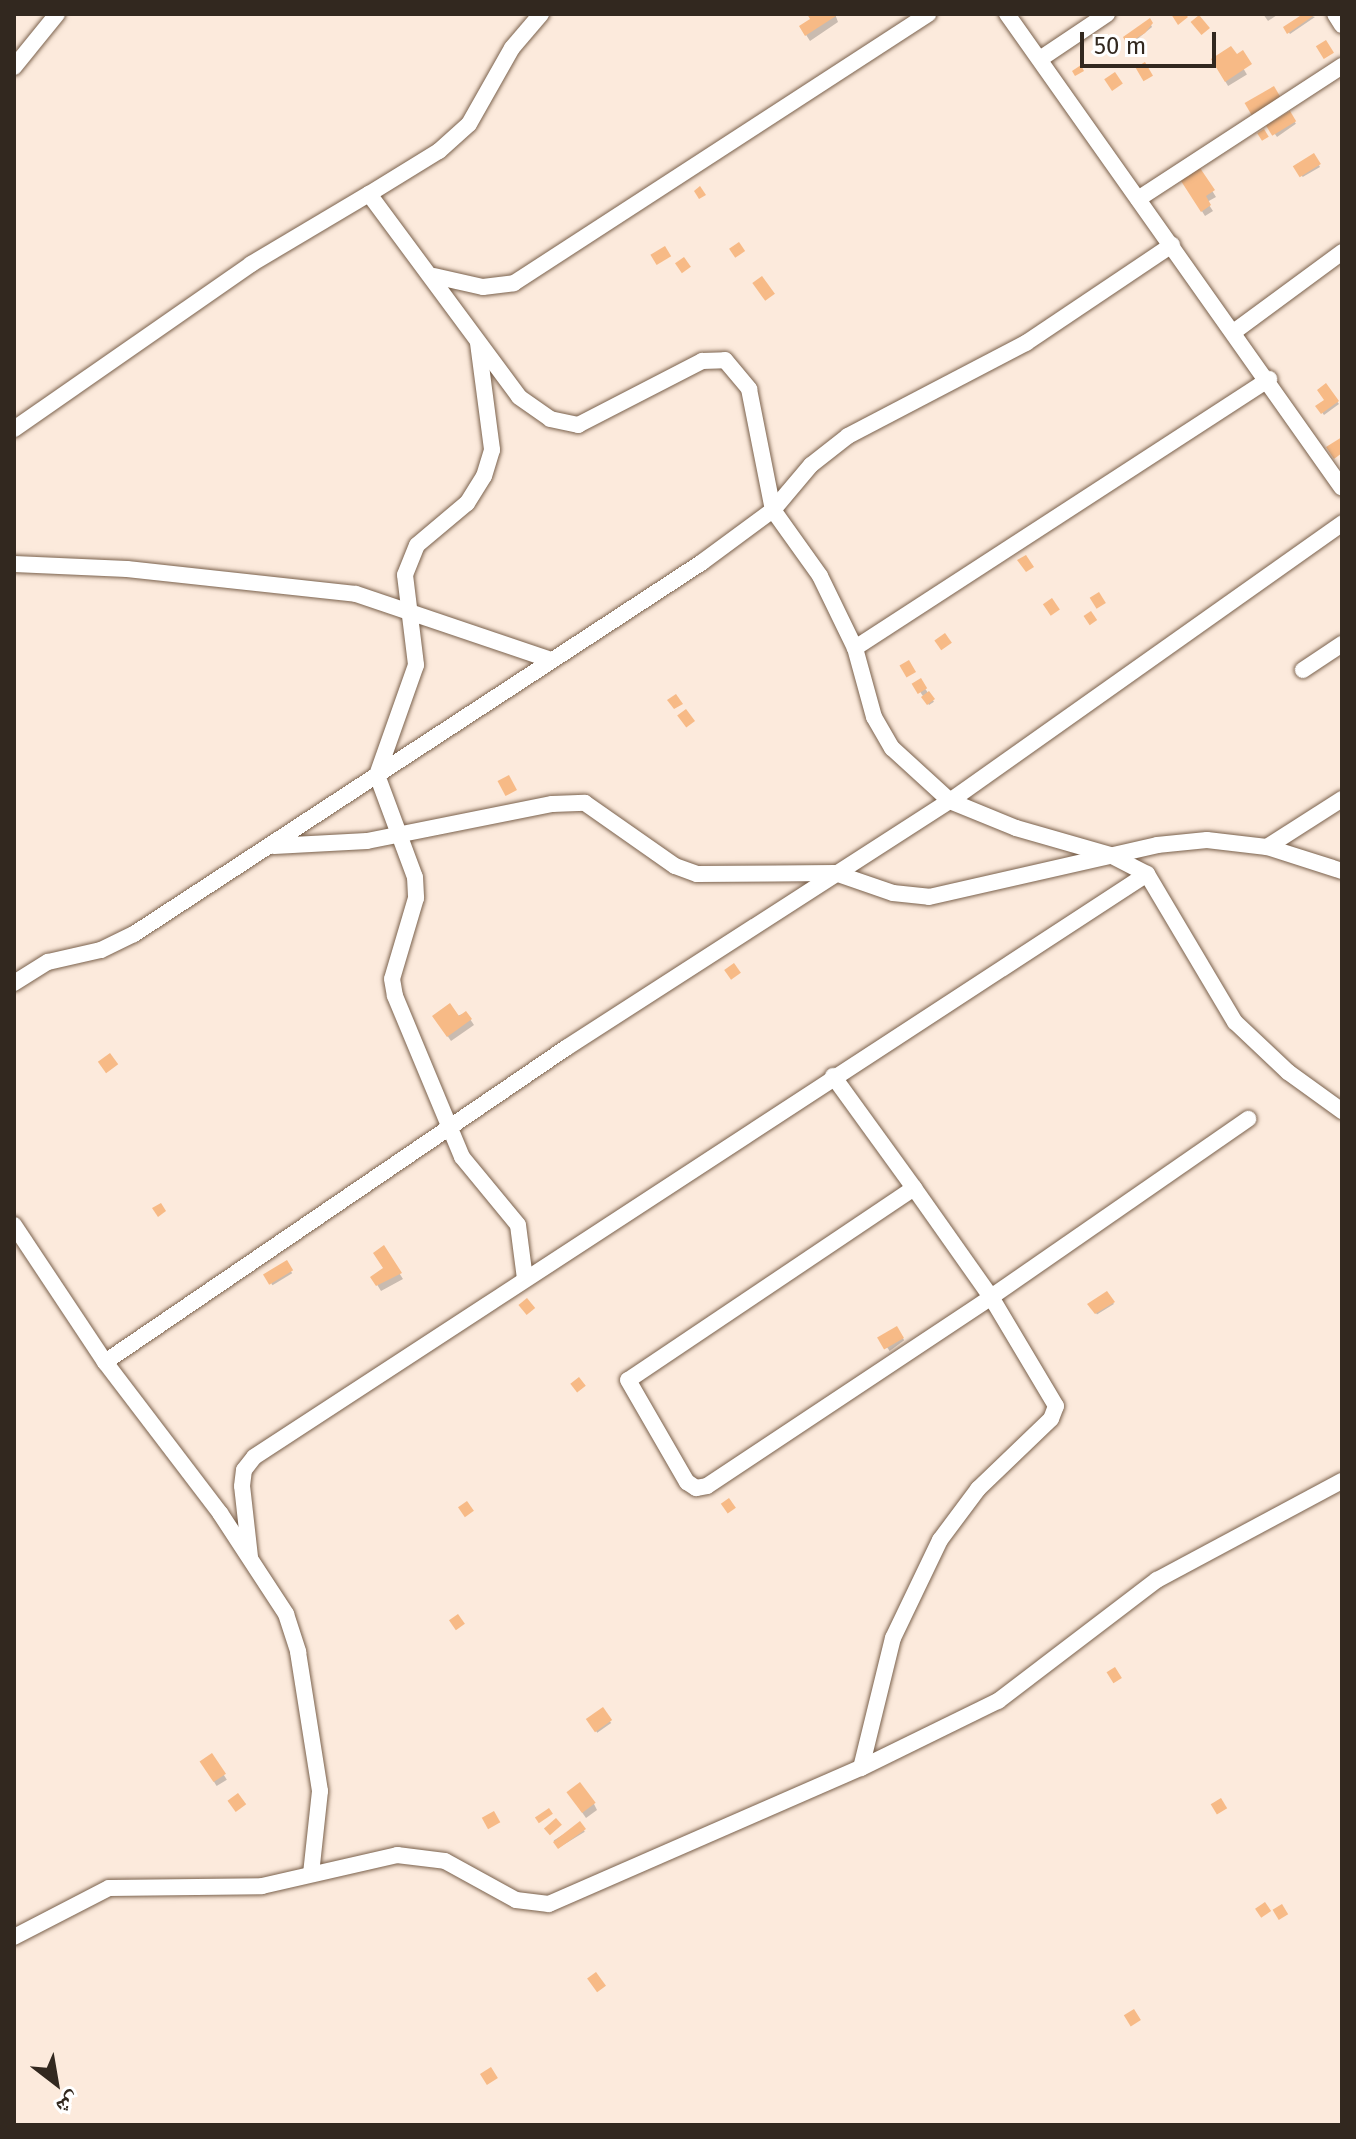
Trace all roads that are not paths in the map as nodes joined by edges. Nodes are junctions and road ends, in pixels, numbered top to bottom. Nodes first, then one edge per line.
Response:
1 (57, 14) edge
2 (541, 14) edge
3 (928, 14) edge
4 (1007, 14) edge
5 (1107, 14) edge
6 (1335, 14) edge
7 (1342, 25) edge
8 (1040, 59) junction
9 (1342, 66) edge
10 (14, 67) edge
11 (369, 194) junction
12 (1138, 199) junction
13 (1172, 245) junction
14 (1342, 252) edge
15 (434, 276) junction
16 (1235, 331) junction
17 (478, 342) junction
18 (1269, 379) junction
19 (14, 429) edge
20 (1342, 488) edge
21 (773, 510) junction
22 (1342, 523) edge
23 (14, 564) edge
24 (408, 608) junction
25 (1342, 644) edge
26 (855, 648) junction
27 (548, 659) junction
28 (1303, 670) dead end
29 (377, 775) junction
30 (1342, 799) edge
31 (950, 801) junction
32 (400, 835) junction
33 (272, 846) junction
34 (1267, 847) junction
35 (1110, 855) junction
36 (1342, 871) edge
37 (835, 873) junction
38 (1147, 874) junction
39 (14, 983) edge
40 (833, 1076) junction
41 (1342, 1111) edge
42 (1248, 1119) dead end
43 (450, 1128) junction
44 (914, 1188) junction
45 (14, 1225) edge
46 (525, 1279) junction
47 (991, 1297) junction
48 (105, 1362) junction
49 (1342, 1481) edge
50 (250, 1557) junction
51 (861, 1768) junction
52 (311, 1874) junction
53 (14, 1937) edge

1 - 10 street
2 - 11 street
3 - 15 street
4 - 8 street
5 - 8 street
6 - 7 street
8 - 12 street
9 - 12 street
11 - 15 street
11 - 19 street
12 - 13 street
13 - 16 street
13 - 21 street
14 - 16 street
15 - 17 street
16 - 18 street
17 - 21 street
17 - 24 street
18 - 20 street
18 - 26 street
21 - 26 street
21 - 27 street
22 - 31 street
23 - 24 street
24 - 27 street
24 - 29 street
25 - 28 street
26 - 31 street
27 - 29 street
29 - 32 street
29 - 33 street
30 - 34 street
31 - 35 street
31 - 37 street
32 - 33 street
32 - 37 street
32 - 43 street
33 - 39 street
34 - 35 street
34 - 36 street
35 - 37 street
35 - 38 street
37 - 43 street
38 - 40 street
38 - 41 street
40 - 44 street
40 - 46 street
42 - 47 street
43 - 46 street
43 - 48 street
44 - 47 street
44 - 47 street
45 - 48 street
46 - 50 street
47 - 51 street
48 - 50 street
49 - 51 street
50 - 52 street
51 - 52 street
52 - 53 street

